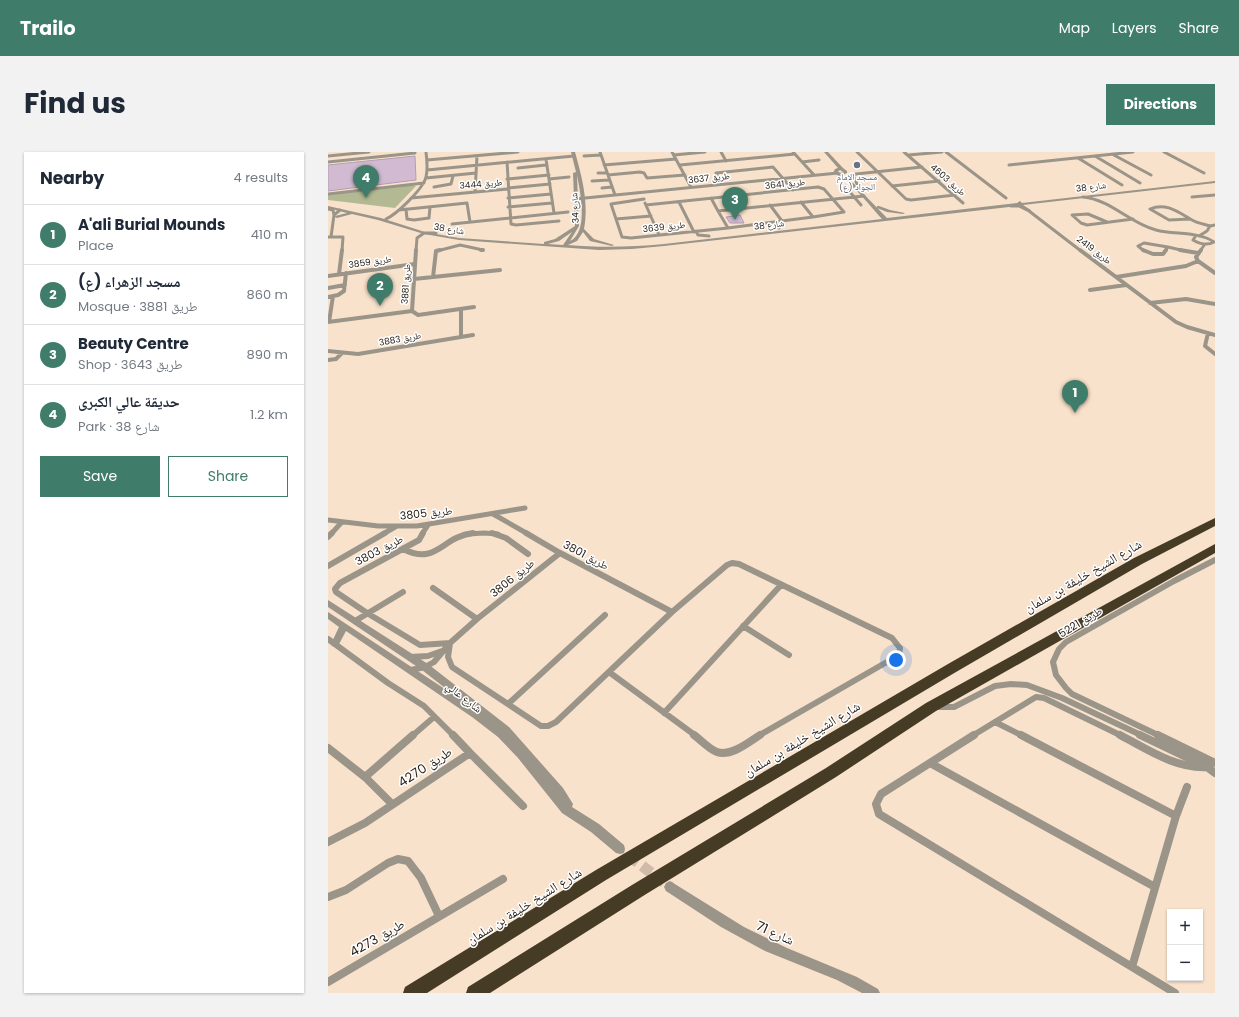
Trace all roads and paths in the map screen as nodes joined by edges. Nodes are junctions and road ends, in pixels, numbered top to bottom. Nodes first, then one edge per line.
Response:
1 (369, 152) edge
2 (426, 152) edge
3 (518, 152) edge
4 (705, 152) edge
5 (720, 152) edge
6 (822, 152) edge
7 (826, 152) edge
8 (856, 152) edge
9 (904, 152) edge
10 (942, 152) edge
11 (946, 152) edge
12 (1109, 152) edge
13 (1134, 152) edge
14 (1164, 152) edge
15 (346, 153) edge
16 (415, 153) edge
17 (505, 153) edge
18 (601, 153) edge
19 (673, 153) edge
20 (574, 154) edge
21 (795, 154) edge
22 (803, 154) dead end
23 (1113, 154) junction
24 (909, 155) junction
25 (328, 156) edge
26 (477, 156) junction
27 (584, 156) dead end
28 (1095, 156) junction
29 (676, 158) junction
30 (1078, 158) junction
31 (546, 159) junction
32 (427, 160) junction
33 (726, 160) junction
34 (738, 160) junction
35 (819, 160) dead end
36 (328, 162) edge
37 (507, 162) junction
38 (576, 162) junction
39 (596, 162) dead end
40 (802, 162) junction
41 (604, 163) junction
42 (476, 165) junction
43 (546, 165) junction
44 (680, 165) junction
45 (1009, 165) dead end
46 (535, 166) junction
47 (922, 167) junction
48 (518, 168) dead end
49 (427, 170) junction
50 (745, 170) junction
51 (836, 171) junction
52 (844, 171) junction
53 (877, 172) junction
54 (1204, 173) dead end
55 (476, 174) junction
56 (598, 174) dead end
57 (607, 174) junction
58 (814, 175) junction
59 (1151, 175) dead end
60 (452, 176) junction
61 (535, 176) junction
62 (685, 176) junction
63 (549, 177) junction
64 (569, 177) dead end
65 (426, 178) junction
66 (783, 178) junction
67 (507, 179) junction
68 (610, 180) junction
69 (1215, 180) edge
70 (938, 181) junction
71 (592, 182) dead end
72 (424, 183) junction
73 (1140, 183) dead end
74 (550, 184) junction
75 (722, 184) junction
76 (855, 185) junction
77 (532, 186) junction
78 (892, 186) junction
79 (434, 187) dead end
80 (612, 187) junction
81 (691, 187) junction
82 (1123, 187) junction
83 (602, 188) dead end
84 (508, 189) junction
85 (793, 190) junction
86 (475, 192) junction
87 (641, 192) junction
88 (1109, 193) junction
89 (328, 194) edge
90 (455, 194) junction
91 (551, 194) junction
92 (533, 195) junction
93 (615, 195) junction
94 (955, 195) junction
95 (1096, 195) junction
96 (1215, 195) edge
97 (423, 196) junction
98 (854, 196) junction
99 (864, 196) junction
100 (1052, 196) junction
101 (1205, 196) junction
102 (1081, 197) junction
103 (1192, 197) dead end
104 (411, 198) junction
105 (508, 198) junction
106 (575, 198) junction
107 (583, 198) junction
108 (711, 198) junction
109 (832, 198) junction
110 (1006, 198) dead end
111 (644, 199) junction
112 (1210, 199) dead end
113 (416, 201) dead end
114 (1104, 201) junction
115 (679, 202) junction
116 (801, 202) junction
117 (1029, 202) junction
118 (552, 203) junction
119 (963, 203) dead end
120 (1019, 203) junction
121 (454, 204) junction
122 (539, 204) junction
123 (646, 204) junction
124 (770, 205) junction
125 (862, 205) dead end
126 (329, 207) edge
127 (430, 207) junction
128 (508, 207) junction
129 (876, 207) junction
130 (984, 208) junction
131 (343, 209) junction
132 (406, 209) junction
133 (397, 211) junction
134 (718, 211) junction
135 (1028, 211) junction
136 (568, 212) dead end
137 (354, 213) junction
138 (874, 213) dead end
139 (904, 213) junction
140 (554, 214) junction
141 (539, 215) junction
142 (651, 216) junction
143 (868, 216) dead end
144 (335, 217) junction
145 (813, 217) junction
146 (886, 217) junction
147 (382, 218) junction
148 (510, 218) junction
149 (861, 218) junction
150 (616, 219) junction
151 (1133, 219) junction
152 (1190, 219) junction
153 (560, 221) dead end
154 (782, 221) junction
155 (470, 222) junction
156 (1107, 222) junction
157 (452, 224) dead end
158 (1215, 225) edge
159 (577, 226) junction
160 (1210, 226) junction
161 (728, 228) junction
162 (779, 228) junction
163 (583, 230) junction
164 (1208, 231) junction
165 (426, 232) junction
166 (693, 232) junction
167 (659, 235) junction
168 (709, 236) junction
169 (329, 237) edge
170 (688, 238) junction
171 (1196, 239) junction
172 (1213, 242) edge
173 (546, 243) junction
174 (1206, 244) junction
175 (569, 245) junction
176 (612, 245) junction
177 (1168, 247) junction
178 (483, 250) dead end
179 (1199, 252) junction
180 (1198, 261) junction
181 (415, 264) junction
182 (500, 270) dead end
183 (346, 273) junction
184 (1215, 273) edge
185 (339, 274) junction
186 (328, 276) edge
187 (433, 277) junction
188 (1116, 277) junction
189 (414, 279) junction
190 (345, 285) junction
191 (1126, 285) junction
192 (328, 288) edge
193 (1090, 290) dead end
194 (333, 296) junction
195 (328, 297) edge
196 (1150, 303) junction
197 (1215, 304) edge
198 (474, 307) dead end
199 (461, 309) junction
200 (412, 312) junction
201 (329, 322) edge
202 (1208, 333) junction
203 (473, 335) dead end
204 (1215, 335) edge
205 (461, 337) junction
206 (328, 351) edge
207 (342, 353) junction
208 (1215, 354) edge
209 (328, 360) edge
210 (525, 508) dead end
211 (493, 514) junction
212 (1215, 516) edge
213 (328, 520) edge
214 (1215, 522) edge
215 (341, 523) junction
216 (428, 525) junction
217 (397, 526) junction
218 (328, 537) edge
219 (1215, 548) edge
220 (403, 549) junction
221 (560, 553) junction
222 (528, 554) dead end
223 (1215, 560) edge
224 (1138, 562) junction
225 (328, 566) edge
226 (781, 585) junction
227 (433, 588) dead end
228 (403, 592) dead end
229 (328, 603) edge
230 (672, 612) junction
231 (367, 613) junction
232 (328, 615) edge
233 (605, 615) dead end
234 (477, 619) junction
235 (355, 621) junction
236 (344, 626) junction
237 (743, 626) junction
238 (331, 641) edge
239 (450, 643) junction
240 (444, 650) junction
241 (789, 655) dead end
242 (410, 657) junction
243 (425, 667) junction
244 (411, 670) junction
245 (609, 672) junction
246 (508, 704) junction
247 (931, 707) junction
248 (664, 713) junction
249 (434, 717) junction
250 (995, 722) junction
251 (328, 748) edge
252 (470, 753) junction
253 (930, 763) junction
254 (1215, 763) edge
255 (1207, 767) junction
256 (1215, 773) edge
257 (365, 776) junction
258 (1187, 787) dead end
259 (392, 804) junction
260 (523, 806) dead end
261 (577, 816) junction
262 (1176, 816) junction
263 (328, 842) edge
264 (620, 849) dead end
265 (503, 879) dead end
266 (670, 887) tunnel mouth
267 (1155, 887) junction
268 (328, 897) edge
269 (439, 916) junction
270 (1132, 967) junction
271 (328, 982) edge
272 (411, 993) edge
273 (474, 993) edge
274 (874, 993) edge
275 (1175, 993) edge

1 - 15 street
2 - 32 street
3 - 17 street
4 - 19 street
5 - 33 street
6 - 51 street
7 - 52 street
8 - 53 street
9 - 24 street, طريق 4603
10 - 24 street
11 - 110 street
12 - 23 street
13 - 23 street
14 - 54 street
15 - 25 street
16 - 36 street
17 - 26 street
18 - 27 street
18 - 41 street
19 - 29 street
20 - 31 street
20 - 38 street, شارع 34
21 - 22 street
21 - 34 street
21 - 40 street
23 - 28 street
23 - 59 street
24 - 47 street, طريق 4603
26 - 32 street
26 - 42 street
28 - 30 street
28 - 73 street
29 - 41 street
29 - 44 street
30 - 45 street
30 - 82 street
31 - 37 street
31 - 43 street
32 - 49 street
33 - 34 street
33 - 44 street
34 - 50 street
35 - 40 street
37 - 42 street
37 - 67 street
38 - 106 street, شارع 34
38 - 107 street, شارع 34
39 - 41 street
40 - 58 street
41 - 57 street
42 - 49 street
42 - 55 street
43 - 46 street
43 - 63 street
44 - 62 street
46 - 48 street
46 - 61 street
47 - 53 street
47 - 70 street, طريق 4603
49 - 65 street
50 - 66 street
50 - 75 street
51 - 52 street
51 - 58 street, طريق 3637
51 - 76 street
52 - 76 street
53 - 76 street
53 - 78 street
55 - 60 street
55 - 86 street
56 - 57 street
57 - 62 street
57 - 68 street
58 - 66 street, طريق 3637
60 - 65 street
60 - 79 street
61 - 63 street
61 - 67 street
62 - 81 street
63 - 64 street
63 - 74 street
65 - 72 street
66 - 75 street, طريق 3637
66 - 85 street
67 - 84 street
68 - 71 street
68 - 80 street
69 - 82 street, شارع 38
69 - 88 street, شارع 38
70 - 78 street
70 - 94 street, طريق 4603
72 - 89 street
72 - 104 street
74 - 77 street, طريق 3444
74 - 91 street
75 - 81 street, طريق 3637
76 - 98 street
76 - 99 street
76 - 129 street
77 - 84 street, طريق 3444
77 - 92 street
78 - 94 street
80 - 83 street
80 - 93 street
81 - 87 street, طريق 3637
82 - 95 street
82 - 100 street, شارع 38
84 - 86 street, طريق 3444
84 - 105 street
85 - 108 street, طريق 3641
85 - 109 street, طريق 3641
86 - 90 street, طريق 3444
87 - 93 street, طريق 3637
87 - 111 street
88 - 95 street, شارع 38
88 - 114 street
90 - 97 street, طريق 3444
90 - 121 street, طريق 3444
91 - 92 street
91 - 118 street
92 - 105 street
93 - 107 street, طريق 3637
94 - 119 street, طريق 4603
95 - 102 street, شارع 38
95 - 114 street
96 - 101 street
97 - 104 street, طريق 3444
97 - 113 street
98 - 99 street
98 - 109 street
98 - 125 street
99 - 129 street
100 - 120 street
100 - 139 street, شارع 38
101 - 103 street
101 - 112 street
102 - 114 street
102 - 117 street, شارع 38
104 - 133 street
105 - 128 street
106 - 107 street, طريق 3637
106 - 159 street, شارع 34
107 - 163 street, شارع 34
108 - 115 street, طريق 3641
108 - 134 street
109 - 116 street
109 - 145 street, طريق 3641
111 - 123 street
111 - 150 street, طريق 3639
114 - 151 street
115 - 123 street, طريق 3641
115 - 166 street, طريق 3639
116 - 124 street
116 - 145 street
117 - 120 street, شارع 38
117 - 135 street
118 - 122 street
118 - 140 street
120 - 130 street, شارع 38
120 - 135 street
121 - 127 street
121 - 155 street
122 - 128 street
122 - 141 street
123 - 142 street
124 - 134 street
124 - 154 street
126 - 131 street, شارع 38
126 - 144 street
127 - 132 street
127 - 132 street
128 - 148 street
129 - 138 street
129 - 139 street
129 - 146 street
130 - 135 street, طريق 2419
130 - 146 street, شارع 38
131 - 137 street, شارع 38
131 - 144 street
131 - 147 street, شارع 38
132 - 133 street
133 - 147 street
134 - 161 street
135 - 188 street, طريق 2419
136 - 140 street
137 - 144 street
137 - 147 street, شارع 38
139 - 146 street, شارع 38
140 - 141 street
141 - 148 street
142 - 150 street, طريق 3639
142 - 167 street
143 - 149 street
144 - 169 street
145 - 154 street
146 - 149 street, شارع 38
146 - 175 street, شارع 38
147 - 165 street, شارع 38
148 - 153 street
148 - 155 street
149 - 162 street, شارع 38
150 - 167 street, طريق 3639
151 - 156 street
151 - 171 street
152 - 152 street
152 - 160 street
154 - 161 street
154 - 162 street
155 - 157 street
156 - 156 street
158 - 160 street
159 - 173 street
159 - 175 street, شارع 34
160 - 164 street
161 - 166 street
162 - 168 street, شارع 38
163 - 175 street, شارع 34
163 - 176 street
164 - 171 street
164 - 172 street
165 - 173 street, شارع 38
165 - 175 street, شارع 38
165 - 181 street, طريق 3881
166 - 167 street, طريق 3639
166 - 168 street
166 - 170 street
168 - 170 street, شارع 38
169 - 185 street
170 - 176 street, شارع 38
171 - 172 street
171 - 174 street
171 - 179 street
172 - 174 street
173 - 175 street, شارع 38
174 - 179 street
175 - 176 street, شارع 38
177 - 177 street
177 - 179 street
178 - 187 street
179 - 180 street
180 - 184 street
180 - 188 street
181 - 183 street, طريق 3859
181 - 189 street, طريق 3881
182 - 187 street
183 - 185 street, طريق 3859
183 - 190 street
185 - 186 street, طريق 3859
187 - 189 street
188 - 191 street, طريق 2419
189 - 200 street, طريق 3881
190 - 192 street
190 - 194 street
191 - 193 street
191 - 196 street, طريق 2419
194 - 195 street
194 - 201 street
196 - 197 street
196 - 202 street, طريق 2419
198 - 199 street, طريق 3881
199 - 200 street, طريق 3881
199 - 205 street
200 - 201 street
202 - 204 street, طريق 2419
202 - 208 street
203 - 205 street, طريق 3883
205 - 207 street, طريق 3883
206 - 207 street, طريق 3883
207 - 209 street, طريق 3883
210 - 211 street, طريق 3805
211 - 216 street, طريق 3805
211 - 221 street, طريق 3801
212 - 224 highway
213 - 215 street, طريق 3805
214 - 224 highway, شارع الشيخ خليفة بن سلمان
215 - 217 street, طريق 3805
215 - 218 street
216 - 217 street, طريق 3805
216 - 220 street, طريق 3803
217 - 225 street, طريق 3803
219 - 247 highway
220 - 222 street
220 - 231 street, طريق 3803
221 - 230 street, طريق 3801
221 - 234 street, طريق 3806
223 - 254 street, طريق 5221
224 - 272 highway, شارع الشيخ خليفة بن سلمان
226 - 230 street
226 - 237 street
226 - 248 street
227 - 234 street
228 - 231 street
229 - 235 street, شارع عالي
230 - 245 street
231 - 235 street
231 - 239 street
232 - 236 street, شارع عالي
233 - 246 street
234 - 239 street, طريق 3806
235 - 242 street, شارع عالي
236 - 238 street
236 - 244 street, شارع عالي
237 - 241 street
237 - 248 street
238 - 249 street
239 - 240 street, طريق 3806
239 - 246 street
240 - 242 street
240 - 243 street, طريق 3806
242 - 243 street, شارع عالي
243 - 244 street, طريق 3806
243 - 261 street, شارع عالي
244 - 261 street, شارع عالي
245 - 246 street
245 - 248 street
247 - 255 street
247 - 273 highway
249 - 252 street
249 - 257 street
250 - 253 street
250 - 255 street
250 - 262 street
251 - 257 street
252 - 259 street, طريق 4270
252 - 260 street, طريق 4270
253 - 267 street
253 - 270 street
255 - 256 street
257 - 259 street
258 - 262 street
259 - 263 street, طريق 4270
261 - 264 street, شارع عالي
262 - 267 street
265 - 269 street, طريق 4273
266 - 274 street, شارع 71
267 - 270 street
268 - 269 street
269 - 271 street, طريق 4273
270 - 275 street

